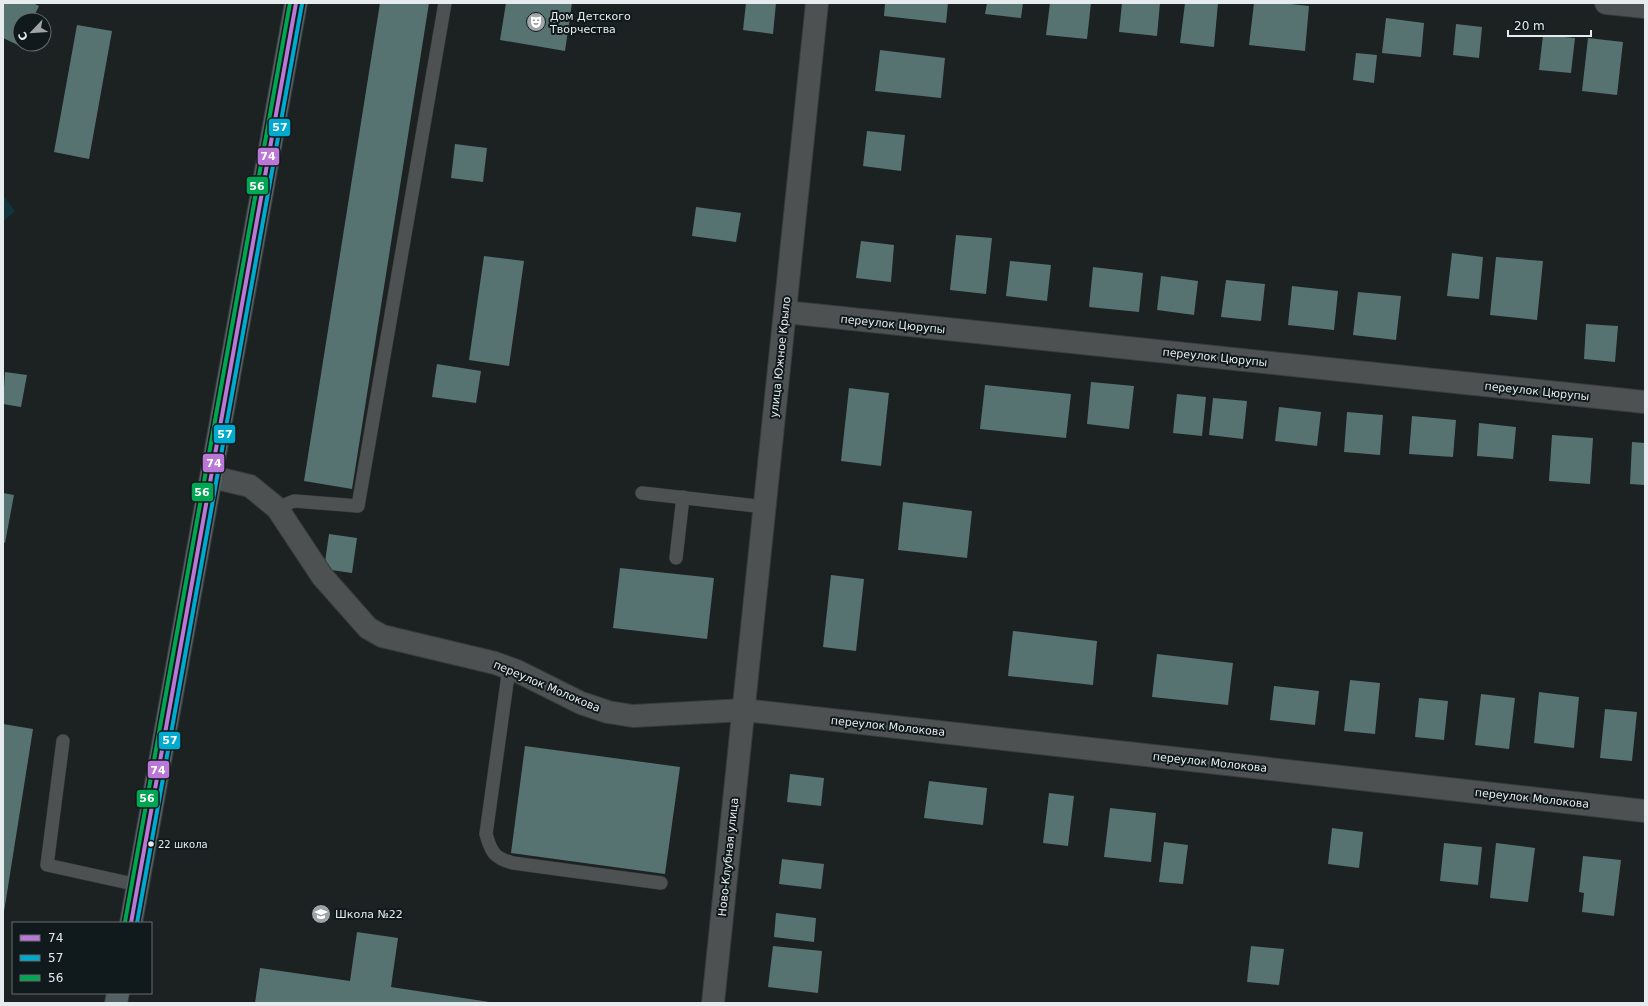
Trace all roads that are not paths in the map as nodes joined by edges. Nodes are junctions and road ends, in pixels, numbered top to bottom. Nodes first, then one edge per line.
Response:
1 (296, 3) edge
2 (446, 3) edge
3 (817, 3) edge
4 (1606, 3) edge
5 (1645, 7) edge
6 (785, 312) junction
7 (1645, 402) edge
8 (212, 477) junction
9 (642, 493) dead end
10 (683, 497) junction
11 (765, 507) junction
12 (277, 508) junction
13 (676, 558) dead end
14 (508, 668) junction
15 (744, 710) junction
16 (63, 742) dead end
17 (1645, 811) edge
18 (661, 883) dead end
19 (138, 885) junction
20 (131, 922) edge
21 (713, 1003) edge

1 - 8 main road
2 - 12 lane
3 - 6 street, улица Южное Крыло
4 - 5 street
6 - 7 street, переулок Цюрупы
6 - 11 street, улица Южное Крыло
8 - 12 street, переулок Молокова
8 - 19 main road
9 - 10 lane
10 - 11 lane
10 - 13 lane
11 - 15 street, улица Южное Крыло
12 - 14 street, переулок Молокова
14 - 15 street, переулок Молокова
14 - 18 lane
15 - 17 street, переулок Молокова
15 - 21 street, Ново-Клубная улица
16 - 19 lane
19 - 20 main road

